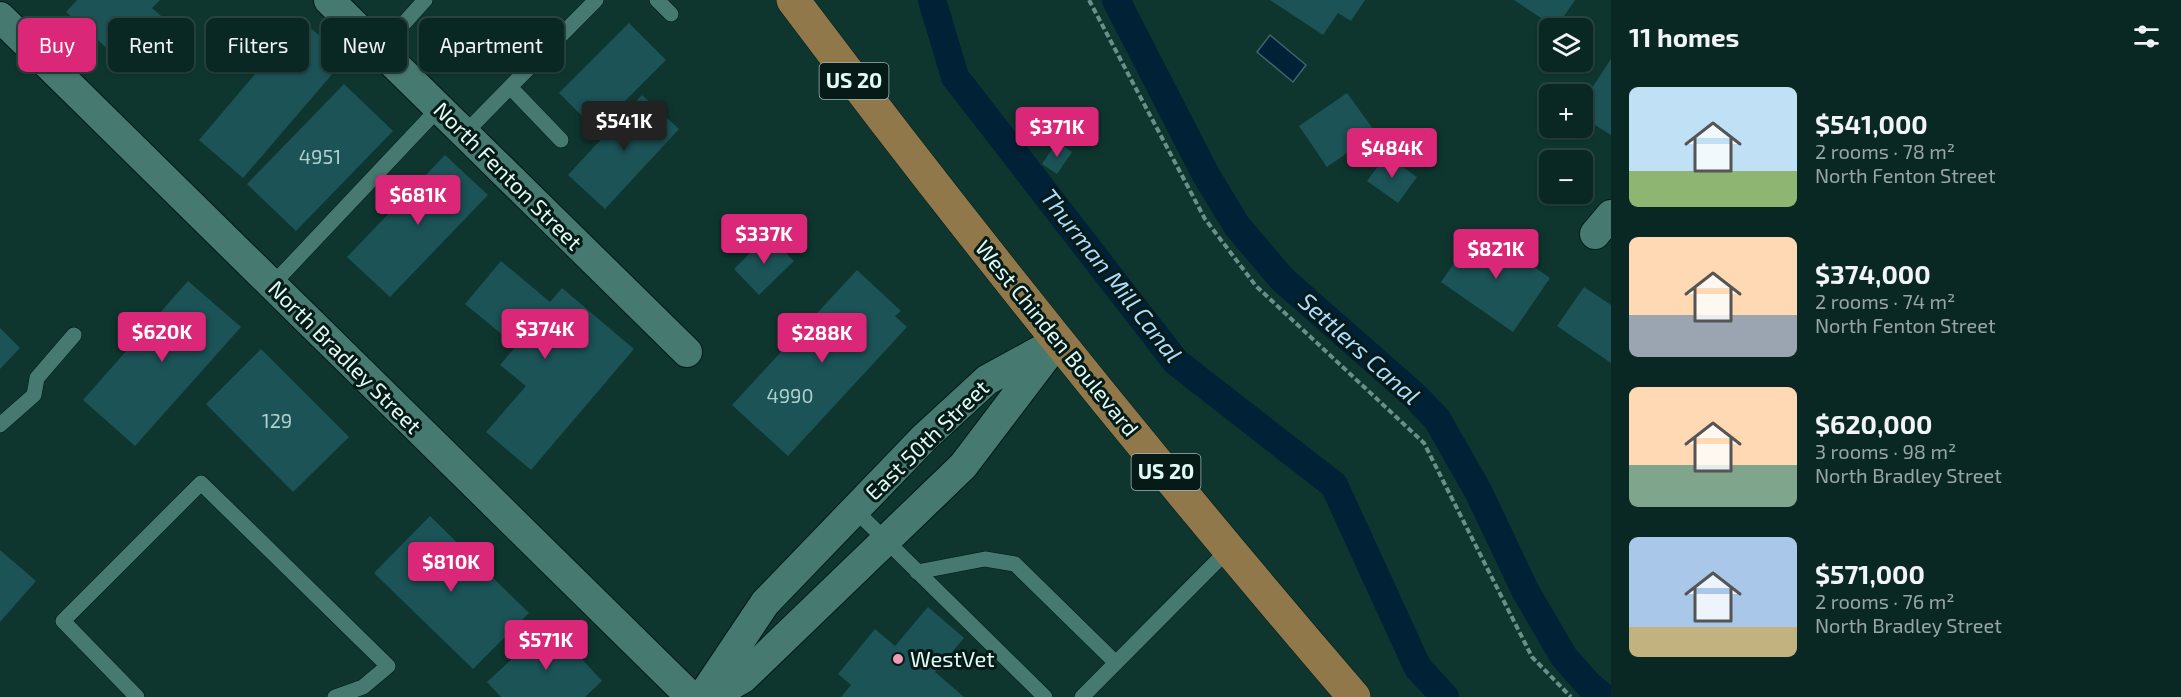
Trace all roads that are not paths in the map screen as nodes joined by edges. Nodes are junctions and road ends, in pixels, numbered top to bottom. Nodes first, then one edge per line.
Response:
1 (329, 0) edge
2 (425, 0) edge
3 (596, 0) edge
4 (657, 0) edge
5 (793, 0) edge
6 (671, 14) dead end
7 (0, 17) edge
8 (347, 18) edge
9 (407, 20) edge
10 (402, 72) edge
11 (510, 87) junction
12 (439, 108) junction
13 (464, 134) junction
14 (561, 140) dead end
15 (272, 285) junction
16 (74, 335) dead end
17 (1058, 340) junction
18 (687, 352) dead end
19 (0, 425) edge
20 (855, 510) junction
21 (885, 541) junction
22 (1229, 549) junction
23 (917, 572) junction
24 (1116, 663) junction
25 (364, 692) edge
26 (137, 697) edge
27 (335, 697) edge
28 (691, 697) edge
29 (702, 697) edge
30 (710, 697) edge
31 (1045, 697) edge
32 (1082, 697) edge
33 (1354, 697) edge

1 - 8 street, North Fenton Street
2 - 9 lane
3 - 11 lane
4 - 6 lane
5 - 17 main road, West Chinden Boulevard / US 20
7 - 15 street, North Bradley Street
10 - 12 street, North Fenton Street
11 - 13 lane
11 - 14 lane
12 - 13 street, North Fenton Street
12 - 15 lane
13 - 18 street, North Fenton Street
15 - 28 street, North Bradley Street
16 - 19 lane
17 - 20 street, East 50th Street
17 - 21 street, East 50th Street
17 - 22 main road, West Chinden Boulevard / US 20
20 - 21 lane
20 - 29 street, East 50th Street
21 - 23 lane
21 - 30 street, East 50th Street
22 - 24 lane
22 - 33 main road, West Chinden Boulevard / US 20
23 - 24 lane
23 - 31 lane
24 - 32 lane
25 - 26 lane
25 - 27 lane

